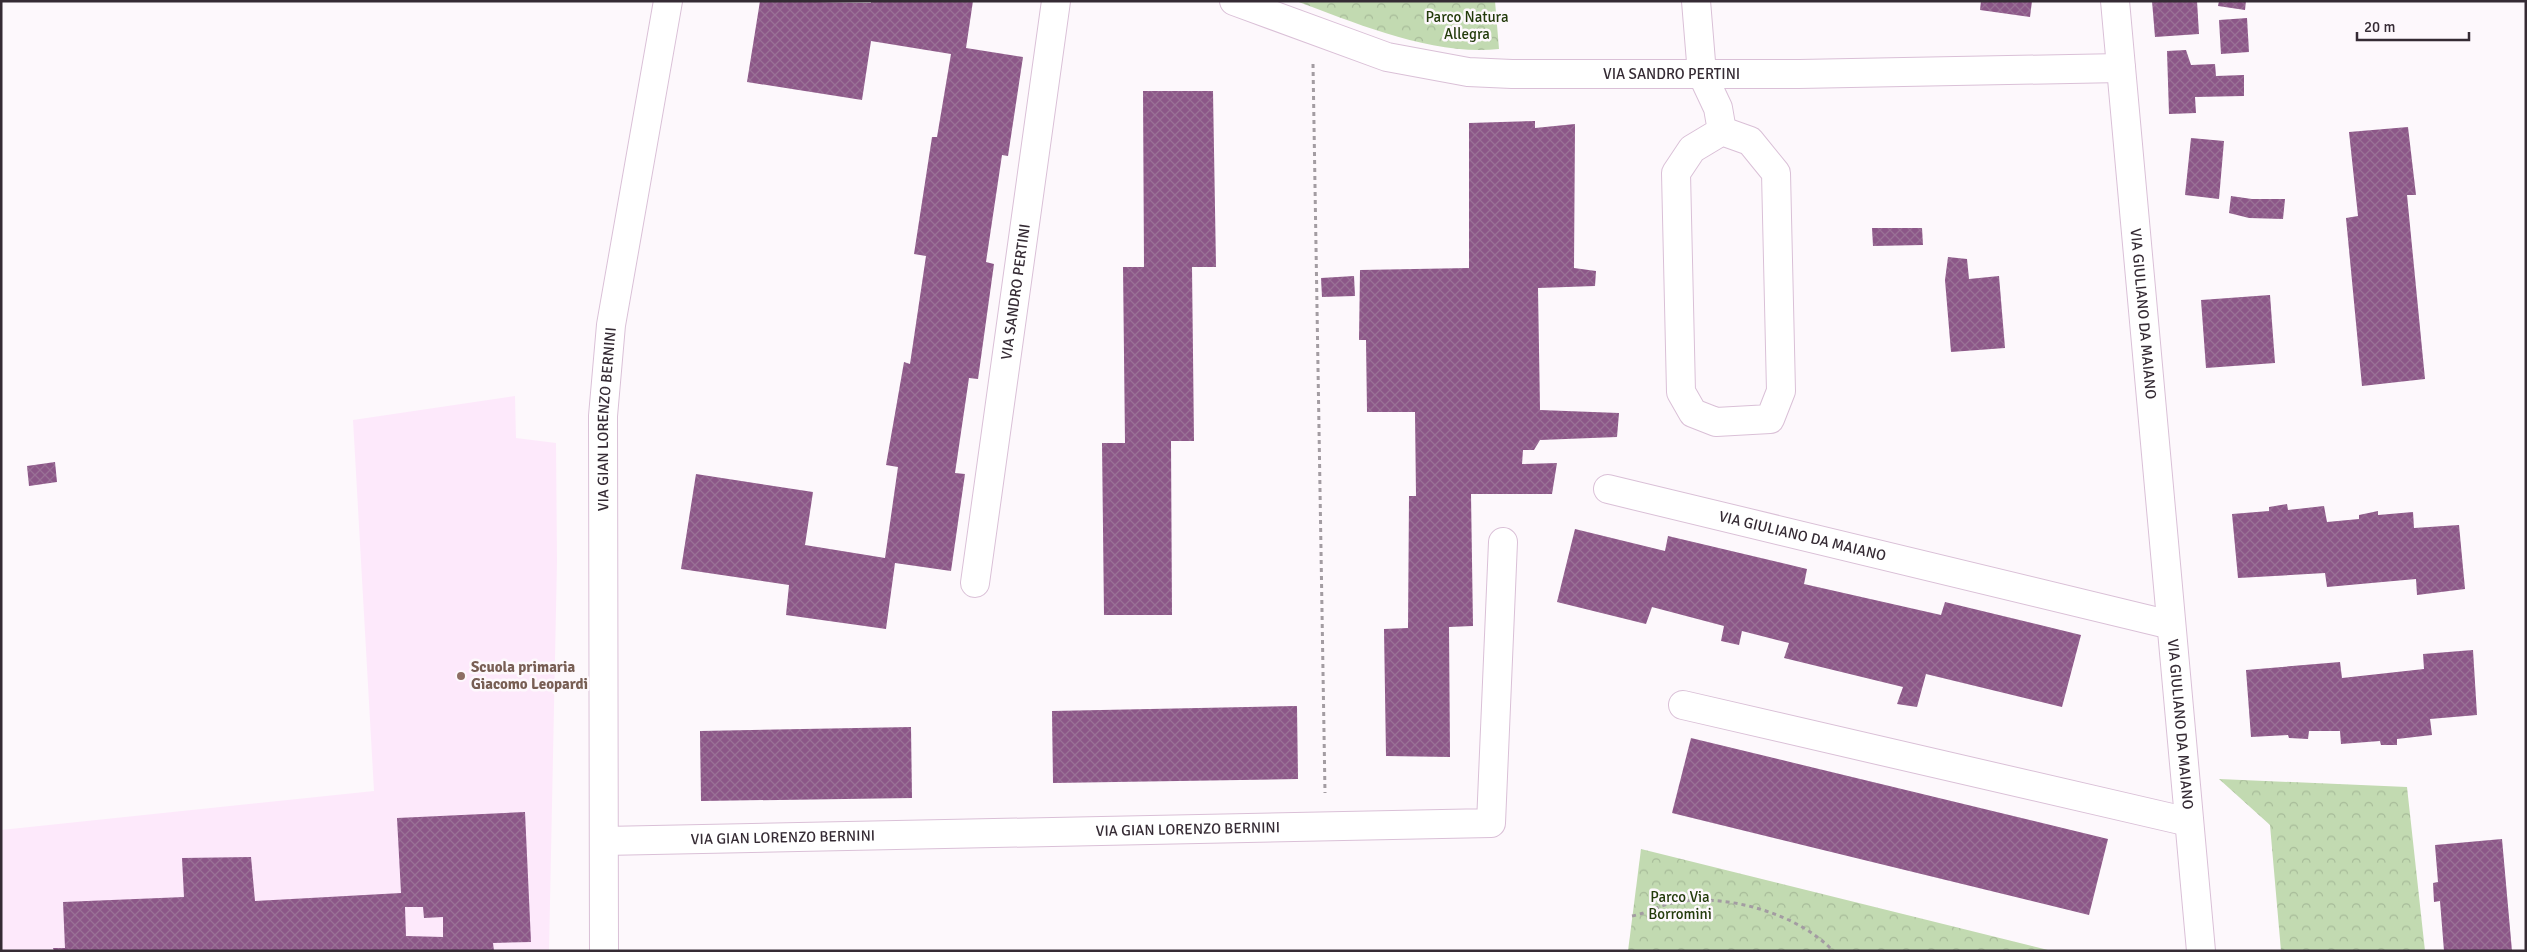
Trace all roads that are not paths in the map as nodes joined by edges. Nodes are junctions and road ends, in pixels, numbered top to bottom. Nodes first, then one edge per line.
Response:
1 (668, 1) edge
2 (1056, 1) edge
3 (1234, 1) edge
4 (1696, 1) edge
5 (2115, 1) edge
6 (2121, 68) junction
7 (1702, 74) junction
8 (1722, 131) junction
9 (1608, 489) dead end
10 (1504, 542) dead end
11 (975, 583) dead end
12 (2171, 625) junction
13 (1683, 705) dead end
14 (2189, 822) junction
15 (604, 841) junction
16 (604, 951) edge
17 (2201, 951) edge

1 - 15 street, VIA GIAN LORENZO BERNINI
2 - 11 street, VIA SANDRO PERTINI
3 - 7 street, VIA SANDRO PERTINI
4 - 7 street
5 - 6 street, VIA GIULIANO DA MAIANO
6 - 7 street, VIA SANDRO PERTINI
6 - 12 street, VIA GIULIANO DA MAIANO
7 - 8 street
8 - 8 street
9 - 12 street, VIA GIULIANO DA MAIANO
10 - 15 street, VIA GIAN LORENZO BERNINI
12 - 14 street, VIA GIULIANO DA MAIANO
13 - 14 street, VIA GIULIANO DA MAIANO
14 - 17 street, VIA GIULIANO DA MAIANO
15 - 16 street, VIA GIAN LORENZO BERNINI

